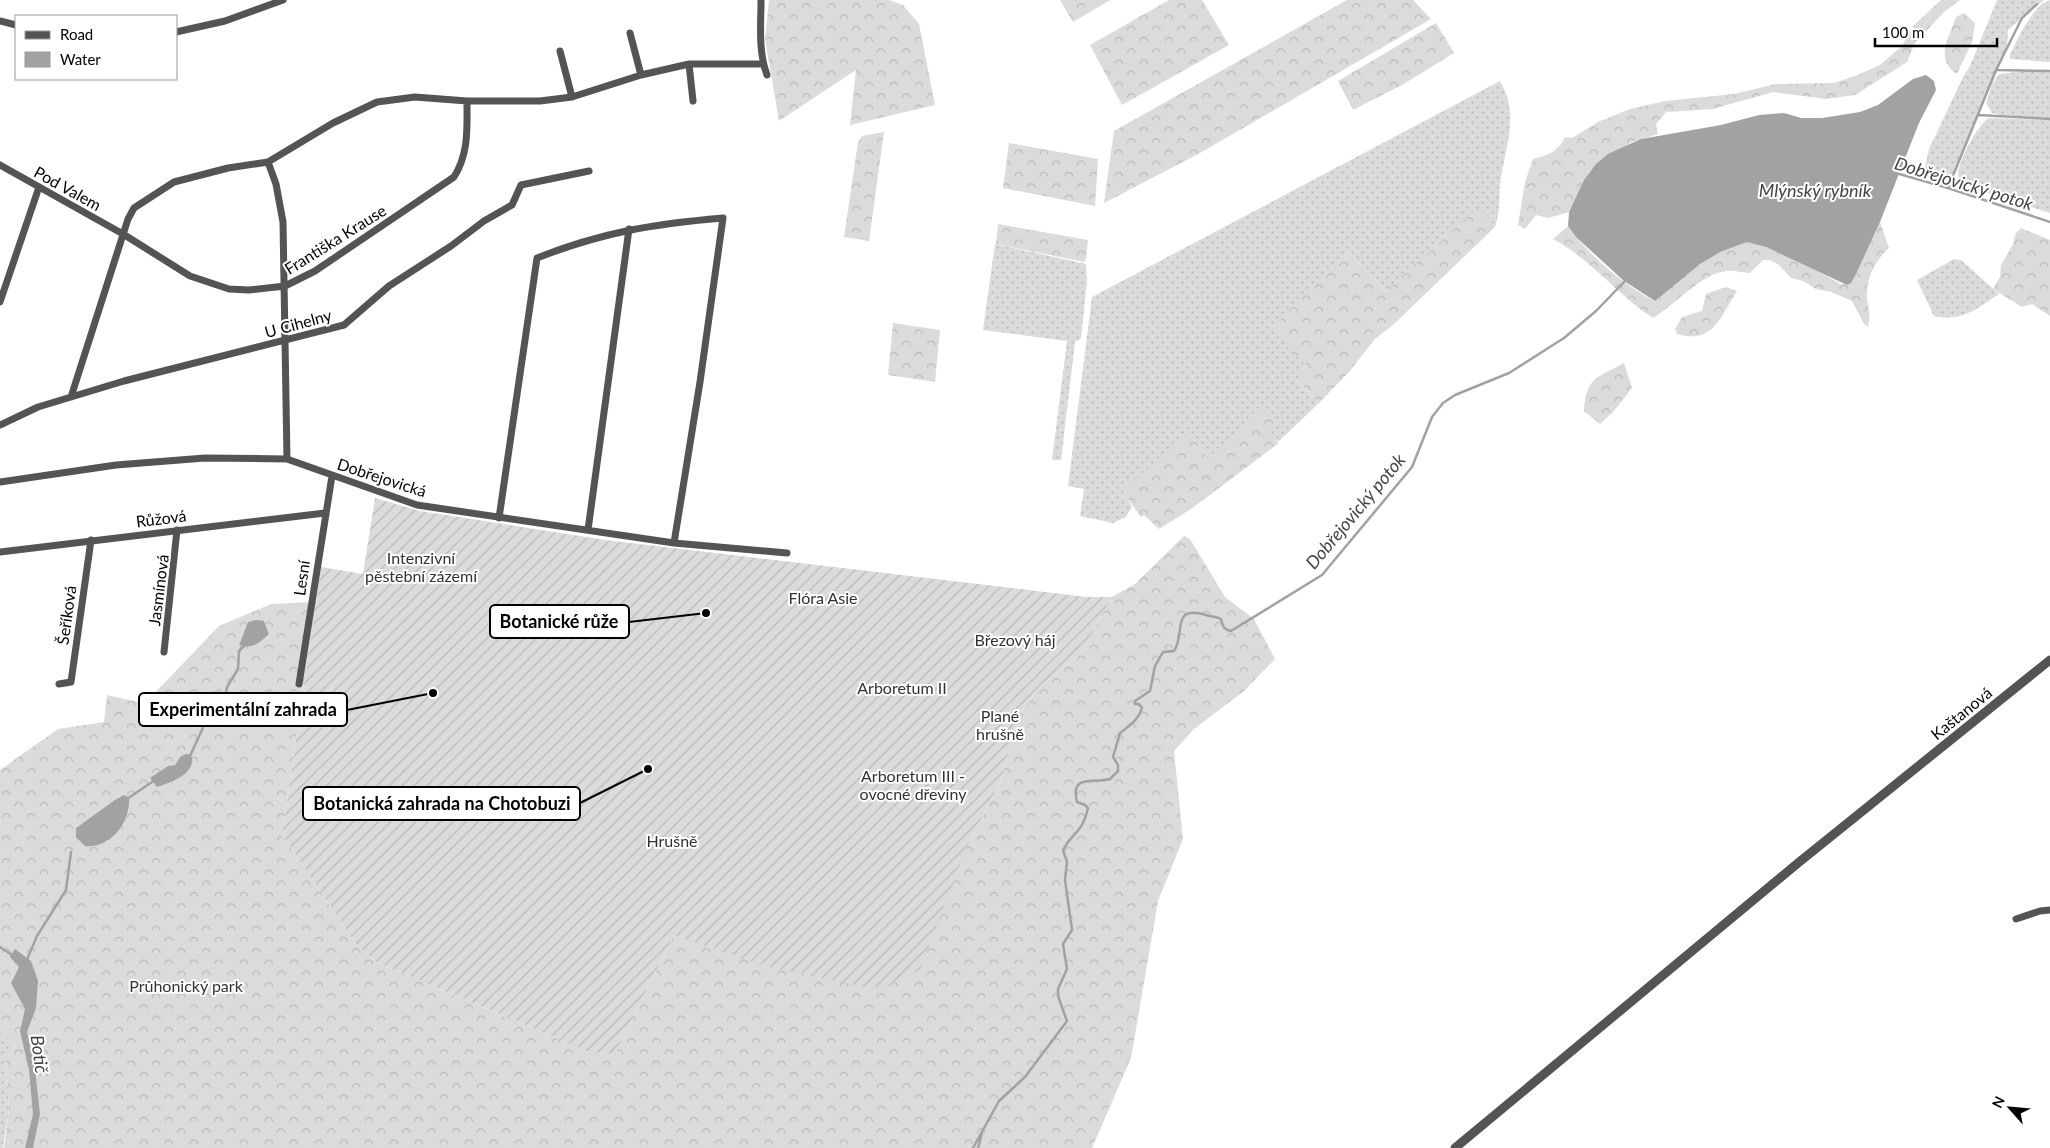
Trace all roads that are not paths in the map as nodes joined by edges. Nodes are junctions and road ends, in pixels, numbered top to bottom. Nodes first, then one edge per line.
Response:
1 (283, 0) edge
2 (761, 0) edge
3 (0, 21) edge
4 (15, 25) edge
5 (178, 32) edge
6 (630, 33) dead end
7 (560, 51) dead end
8 (689, 64) junction
9 (763, 64) junction
10 (641, 75) junction
11 (767, 75) dead end
12 (572, 97) junction
13 (468, 101) junction
14 (693, 101) dead end
15 (268, 162) junction
16 (0, 165) edge
17 (589, 171) dead end
18 (39, 187) junction
19 (629, 229) junction
20 (123, 234) junction
21 (286, 286) junction
22 (0, 302) edge
23 (284, 342) junction
24 (71, 397) junction
25 (0, 425) edge
26 (287, 459) junction
27 (332, 476) junction
28 (0, 482) edge
29 (325, 513) junction
30 (499, 518) junction
31 (177, 530) junction
32 (588, 530) junction
33 (91, 540) junction
34 (674, 543) junction
35 (0, 552) edge
36 (787, 553) dead end
37 (164, 652) dead end
38 (2050, 660) edge
39 (59, 684) dead end
40 (300, 684) dead end
41 (2049, 912) edge
42 (2016, 919) dead end
43 (1455, 1148) edge

1 - 5 street
2 - 9 street
3 - 4 street
6 - 10 street
7 - 12 street
8 - 9 street
8 - 10 street
8 - 14 street
9 - 11 street
10 - 12 street
12 - 13 street
13 - 15 street
13 - 21 street, Františka Krause
15 - 20 street
15 - 21 street
16 - 18 street, Pod Valem
17 - 23 street, U Cihelny
18 - 20 street, Pod Valem
18 - 22 street
19 - 30 street
19 - 32 street
19 - 34 street
20 - 21 street, Františka Krause
20 - 24 street
21 - 23 street
23 - 24 street, U Cihelny
23 - 26 street
24 - 25 street, U Cihelny
26 - 27 street, Dobřejovická
26 - 28 street, Dobřejovická
27 - 29 street, Lesní
27 - 30 street, Dobřejovická
29 - 31 street, Růžová
29 - 40 street, Lesní
30 - 32 street, Dobřejovická
31 - 33 street, Růžová
31 - 37 street, Jasmínová
32 - 34 street, Dobřejovická
33 - 35 street, Růžová
33 - 39 street, Šeříková
34 - 36 street, Dobřejovická
38 - 43 street, Kaštanová
41 - 42 street

